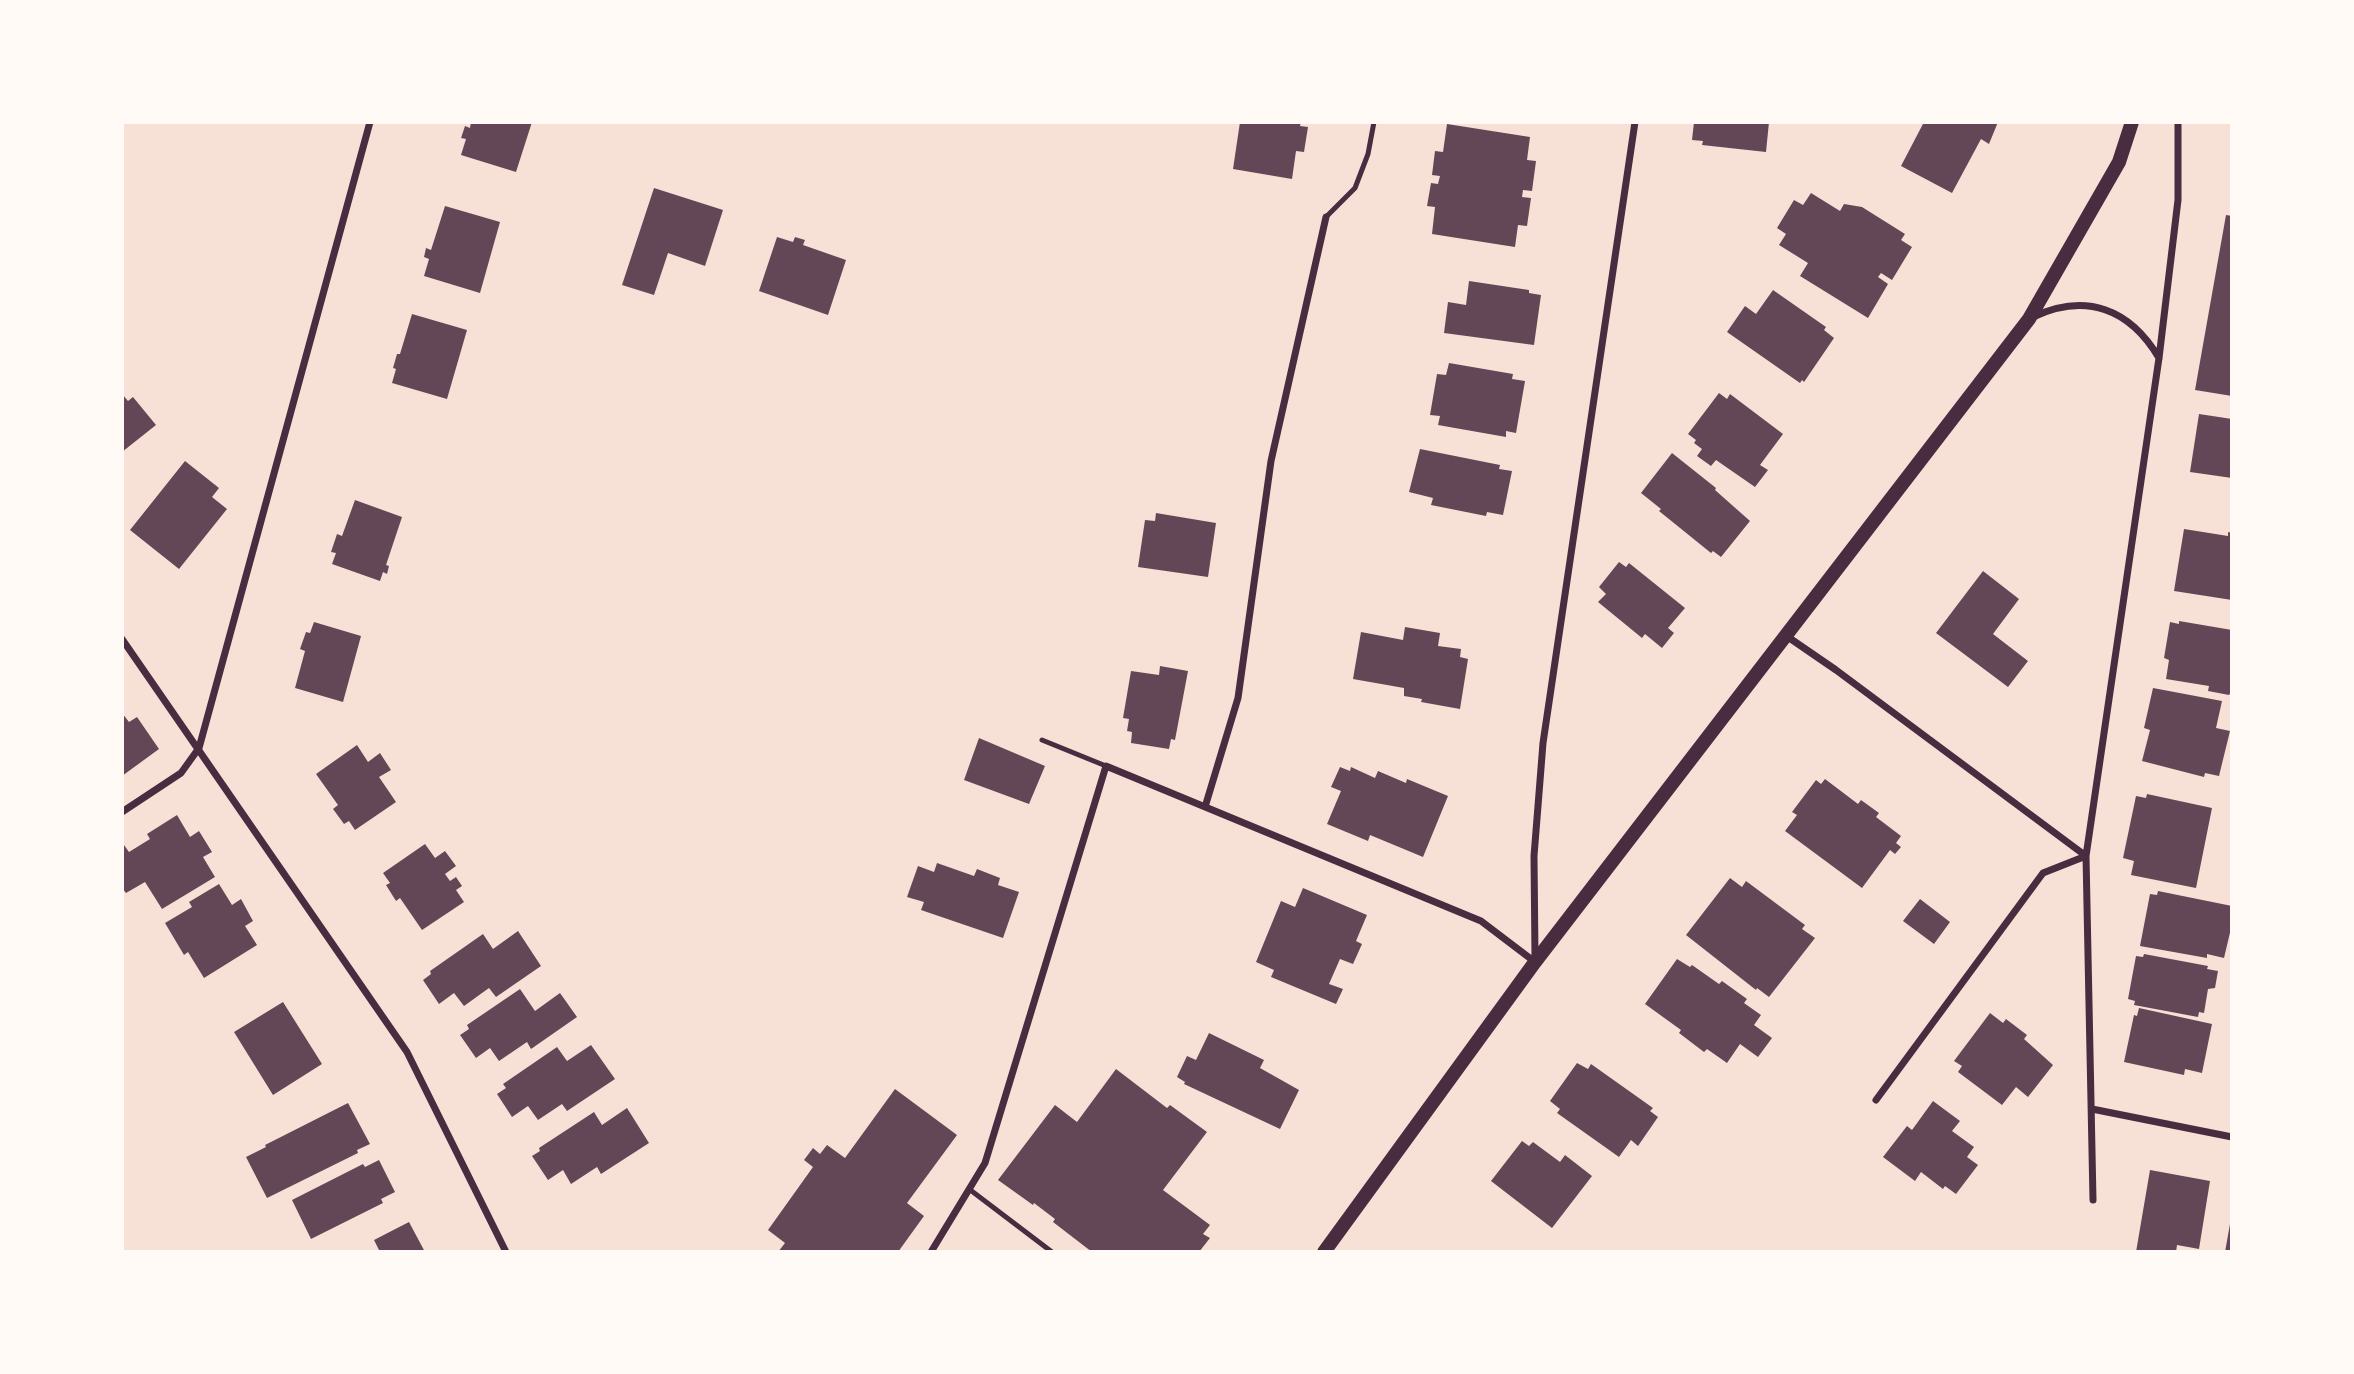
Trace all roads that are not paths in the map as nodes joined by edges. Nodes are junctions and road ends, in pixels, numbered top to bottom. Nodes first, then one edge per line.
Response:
1 (370, 122) edge
2 (1374, 122) edge
3 (1635, 122) edge
4 (2132, 122) edge
5 (2178, 122) edge
6 (1326, 217) joint
7 (2029, 318) junction
8 (2160, 358) junction
9 (1784, 635) junction
10 (122, 639) edge
11 (1042, 740) dead end
12 (198, 748) junction
13 (1106, 766) junction
14 (1205, 807) junction
15 (122, 812) edge
16 (2086, 856) junction
17 (1535, 962) junction
18 (1876, 1100) dead end
19 (2092, 1109) junction
20 (2231, 1137) edge
21 (969, 1189) junction
22 (2093, 1199) dead end
23 (506, 1251) edge
24 (931, 1251) edge
25 (1052, 1251) edge
26 (1324, 1251) edge

1 - 12 street
2 - 6 lane
3 - 17 street
4 - 7 main road
5 - 8 street
6 - 14 street
7 - 8 street
7 - 9 main road
8 - 16 street
9 - 16 street
9 - 17 main road
10 - 12 street
11 - 13 lane
12 - 15 street
12 - 23 street
13 - 14 street
13 - 21 street
14 - 17 street
16 - 18 street
16 - 19 street
17 - 26 main road
19 - 20 street
19 - 22 street
21 - 24 street
21 - 25 lane

